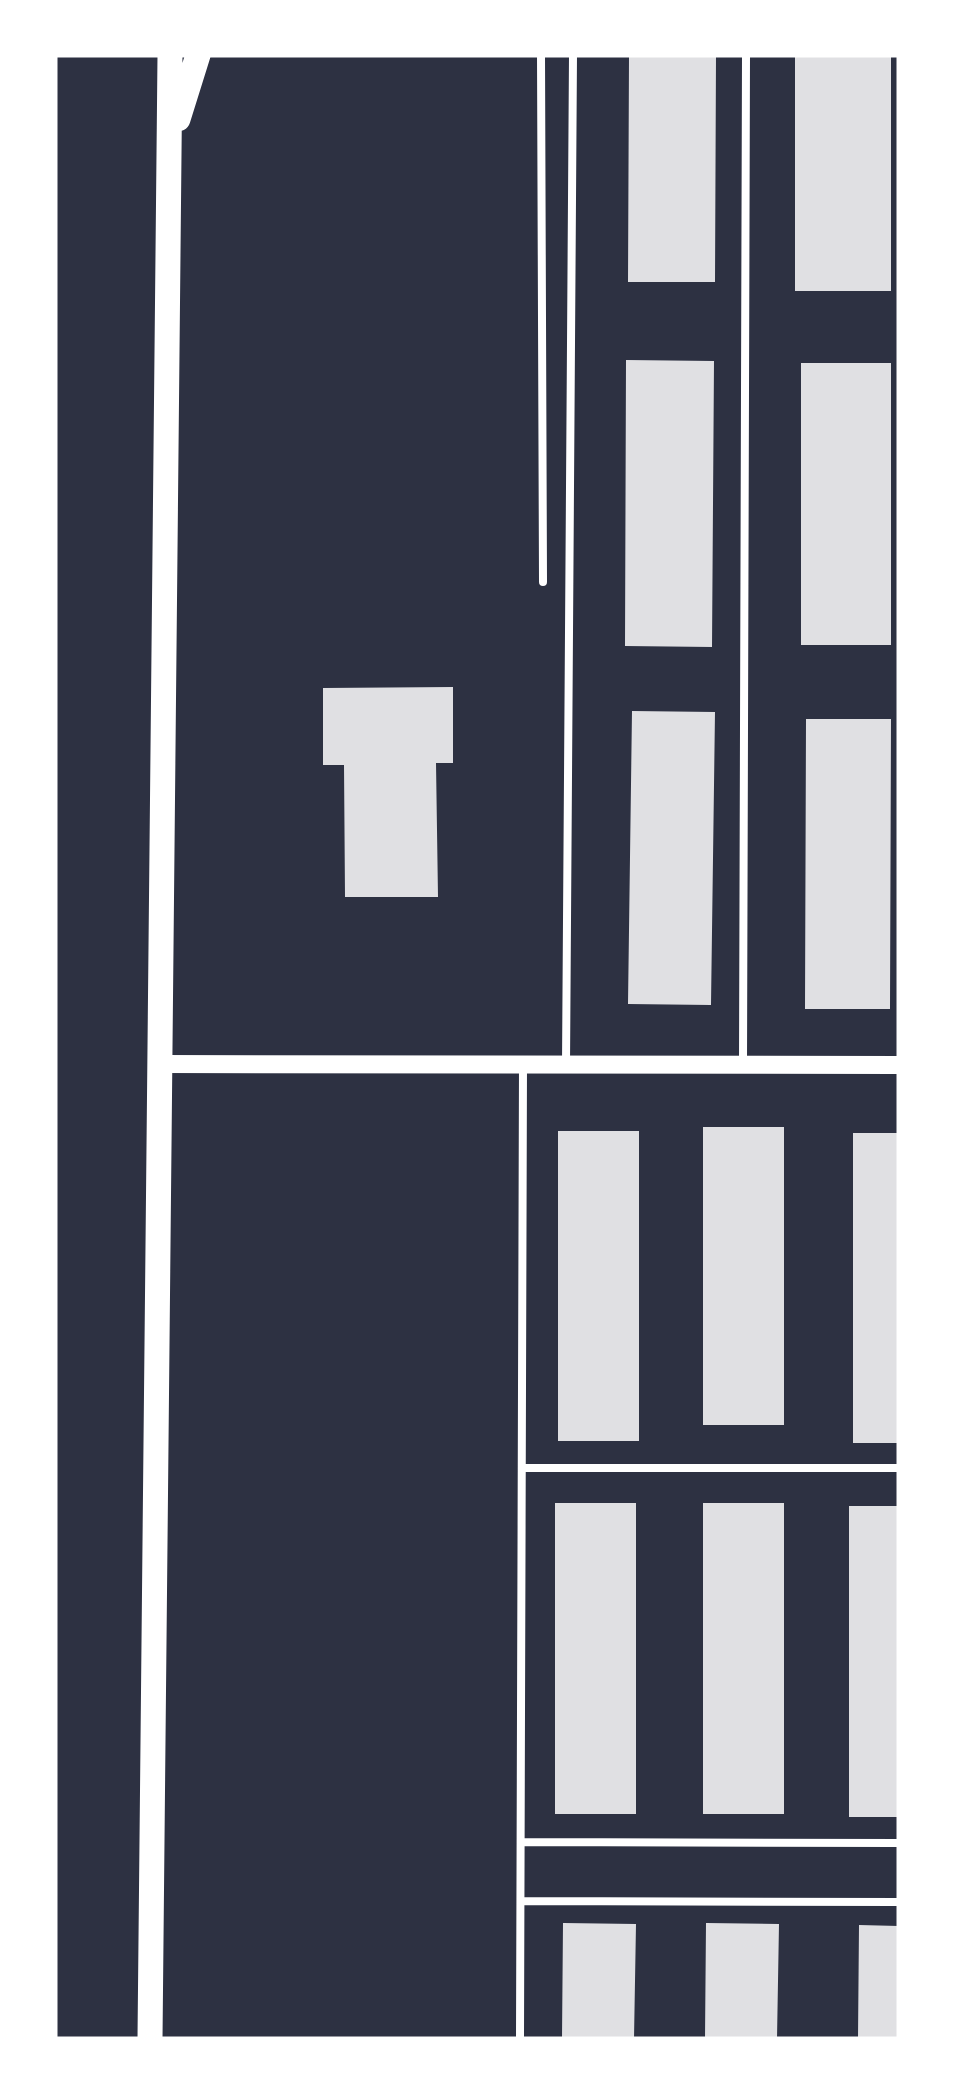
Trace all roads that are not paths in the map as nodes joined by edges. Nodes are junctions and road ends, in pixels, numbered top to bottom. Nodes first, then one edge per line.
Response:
1 (170, 55) edge
2 (198, 55) edge
3 (541, 55) edge
4 (573, 55) edge
5 (746, 55) edge
6 (170, 143) junction
7 (542, 582) dead end
8 (160, 1064) junction
9 (524, 1064) junction
10 (566, 1065) junction
11 (743, 1065) junction
12 (899, 1066) edge
13 (522, 1468) junction
14 (899, 1468) edge
15 (520, 1842) junction
16 (899, 1843) edge
17 (520, 1901) junction
18 (899, 1902) edge
19 (150, 2039) edge
20 (520, 2039) edge

1 - 6 highway
2 - 6 highway
3 - 7 lane
4 - 10 lane
5 - 11 lane
6 - 8 highway
8 - 9 street
8 - 19 highway
9 - 10 street
9 - 13 lane
10 - 11 street
11 - 12 street
13 - 14 lane
13 - 15 lane
15 - 16 lane
15 - 17 lane
17 - 18 lane
17 - 20 lane

